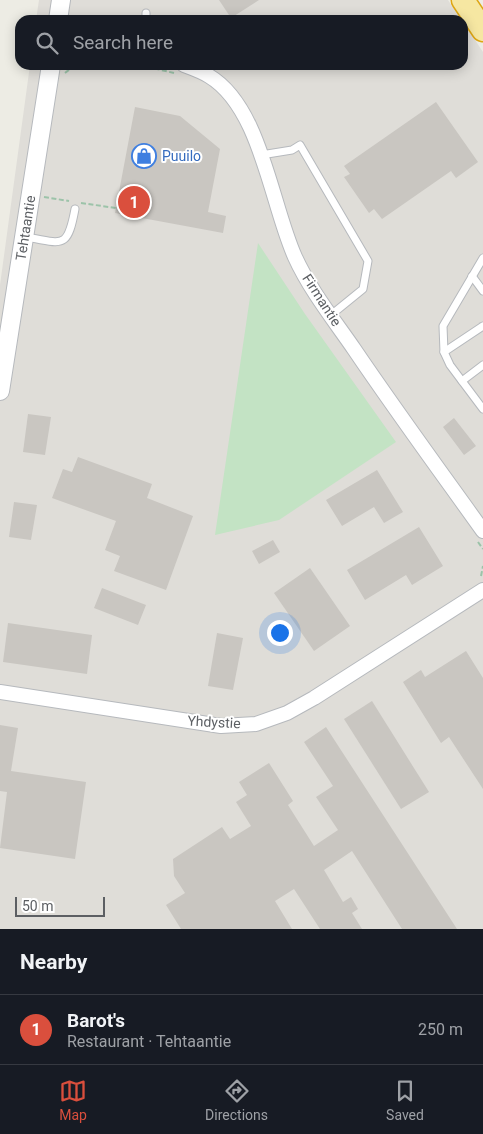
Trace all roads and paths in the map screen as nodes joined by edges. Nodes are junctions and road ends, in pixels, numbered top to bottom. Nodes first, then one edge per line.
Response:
1 (61, 0) edge
2 (463, 0) edge
3 (59, 15) edge
4 (483, 30) edge
5 (50, 70) edge
6 (196, 70) edge
7 (261, 155) junction
8 (75, 209) dead end
9 (24, 237) junction
10 (483, 258) edge
11 (472, 276) junction
12 (483, 291) edge
13 (331, 315) junction
14 (483, 326) edge
15 (444, 352) junction
16 (483, 365) edge
17 (462, 381) junction
18 (1, 382) edge
19 (483, 409) edge
20 (483, 532) edge
21 (483, 566) edge
22 (482, 585) edge
23 (0, 692) edge

1 - 3 street
2 - 4 highway
5 - 9 street, Tehtaantie
6 - 7 street, Firmantie
7 - 13 street, Firmantie
7 - 13 lane
8 - 9 lane
9 - 18 street, Tehtaantie
10 - 11 lane
11 - 12 lane
11 - 15 lane
13 - 20 street, Firmantie
14 - 15 lane
15 - 17 lane
16 - 17 lane
17 - 19 lane
21 - 22 path
22 - 23 street, Yhdystie

